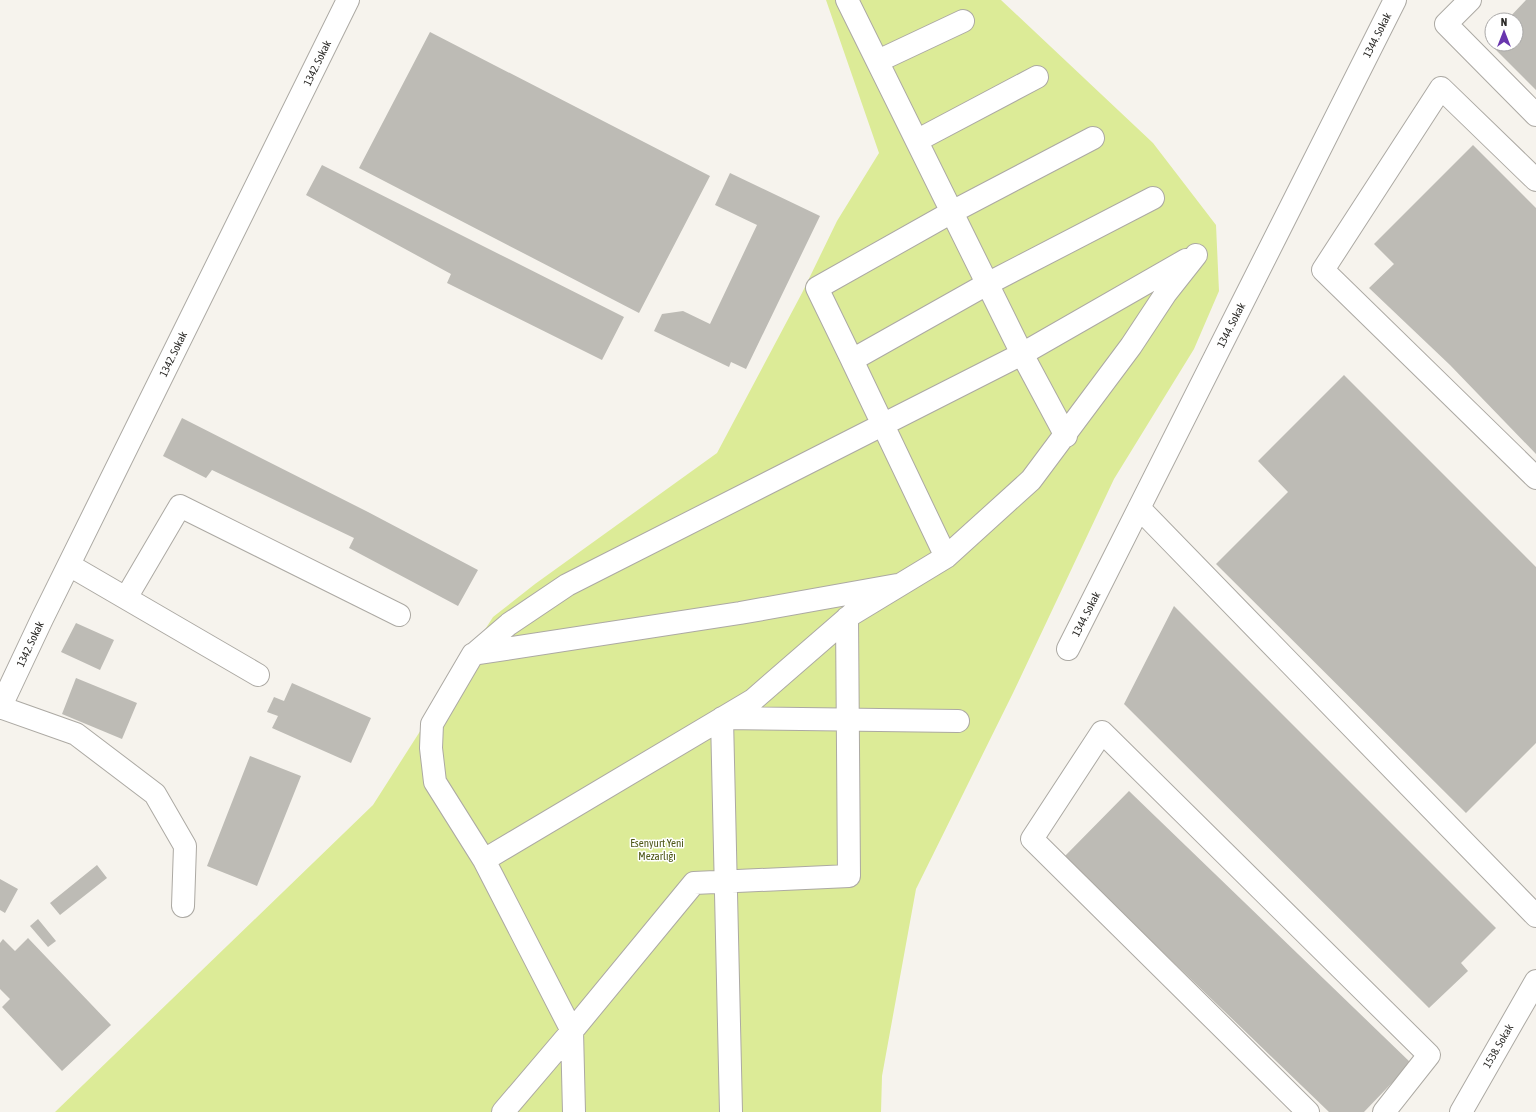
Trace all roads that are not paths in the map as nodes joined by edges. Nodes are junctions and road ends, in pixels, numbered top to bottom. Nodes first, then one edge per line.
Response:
1 (348, 0) edge
2 (847, 0) edge
3 (1395, 0) edge
4 (1470, 0) edge
5 (963, 21) dead end
6 (878, 61) junction
7 (1037, 77) dead end
8 (1536, 115) edge
9 (1093, 138) dead end
10 (918, 140) junction
11 (1536, 180) edge
12 (1153, 198) dead end
13 (952, 212) junction
14 (988, 284) junction
15 (1022, 354) junction
16 (852, 360) junction
17 (883, 424) junction
18 (1066, 436) junction
19 (1536, 478) edge
20 (1139, 508) junction
21 (946, 557) junction
22 (69, 565) junction
23 (897, 585) junction
24 (126, 598) junction
25 (399, 615) dead end
26 (847, 618) junction
27 (1068, 649) dead end
28 (473, 654) junction
29 (258, 675) dead end
30 (0, 708) edge
31 (722, 718) junction
32 (848, 720) junction
33 (958, 721) dead end
34 (484, 860) junction
35 (725, 881) junction
36 (183, 906) dead end
37 (1536, 916) edge
38 (1536, 981) edge
39 (572, 1031) junction
40 (503, 1112) edge
41 (574, 1112) edge
42 (731, 1112) edge
43 (1308, 1112) edge
44 (1384, 1112) edge
45 (1461, 1112) edge

1 - 22 street, 1342. Sokak
2 - 6 street
3 - 20 street, 1344. Sokak
4 - 8 street
5 - 6 street
6 - 10 street
7 - 10 street
9 - 13 street
10 - 13 street
11 - 19 street
12 - 14 street
13 - 14 street
13 - 16 street
14 - 15 street
14 - 16 street
15 - 17 street
15 - 18 street
15 - 18 street
16 - 17 street
17 - 21 street
17 - 28 street
18 - 21 street
20 - 27 street, 1344. Sokak
20 - 37 street
21 - 23 street
22 - 24 street
22 - 30 street, 1342. Sokak
23 - 26 street
23 - 28 street
24 - 25 street
24 - 29 street
26 - 31 street
26 - 32 street
28 - 34 street
30 - 36 street
31 - 32 street
31 - 34 street
31 - 35 street
32 - 33 street
32 - 35 street
34 - 39 street
35 - 39 street
35 - 42 street
38 - 45 street, 1538. Sokak
39 - 40 street
39 - 41 street
43 - 44 street

